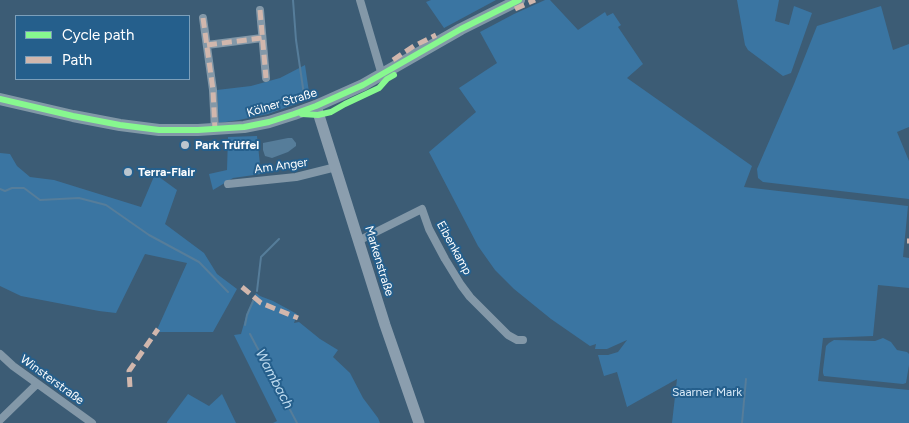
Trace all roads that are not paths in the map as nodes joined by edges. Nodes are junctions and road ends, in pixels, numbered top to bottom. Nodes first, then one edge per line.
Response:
1 (360, 0) edge
2 (520, 0) edge
3 (260, 10) dead end
4 (203, 18) dead end
5 (262, 38) junction
6 (206, 45) junction
7 (382, 75) junction
8 (266, 78) dead end
9 (0, 99) edge
10 (316, 106) junction
11 (215, 130) junction
12 (336, 167) junction
13 (228, 184) dead end
14 (358, 241) junction
15 (523, 340) dead end
16 (0, 354) edge
17 (37, 384) junction
18 (0, 420) edge
19 (92, 423) edge
20 (419, 423) edge

1 - 7 street
2 - 7 main road, Kölner Straße
3 - 5 street
4 - 6 street
5 - 6 street
5 - 8 street
6 - 11 street
7 - 10 main road, Kölner Straße
9 - 11 main road, Kölner Straße
10 - 11 main road, Kölner Straße
10 - 12 street, Markenstraße
12 - 13 street, Am Anger
12 - 14 street, Markenstraße
14 - 15 street, Eibenkamp
14 - 20 street, Markenstraße
16 - 17 street, Winsterstraße
17 - 18 street
17 - 19 street, Winsterstraße

